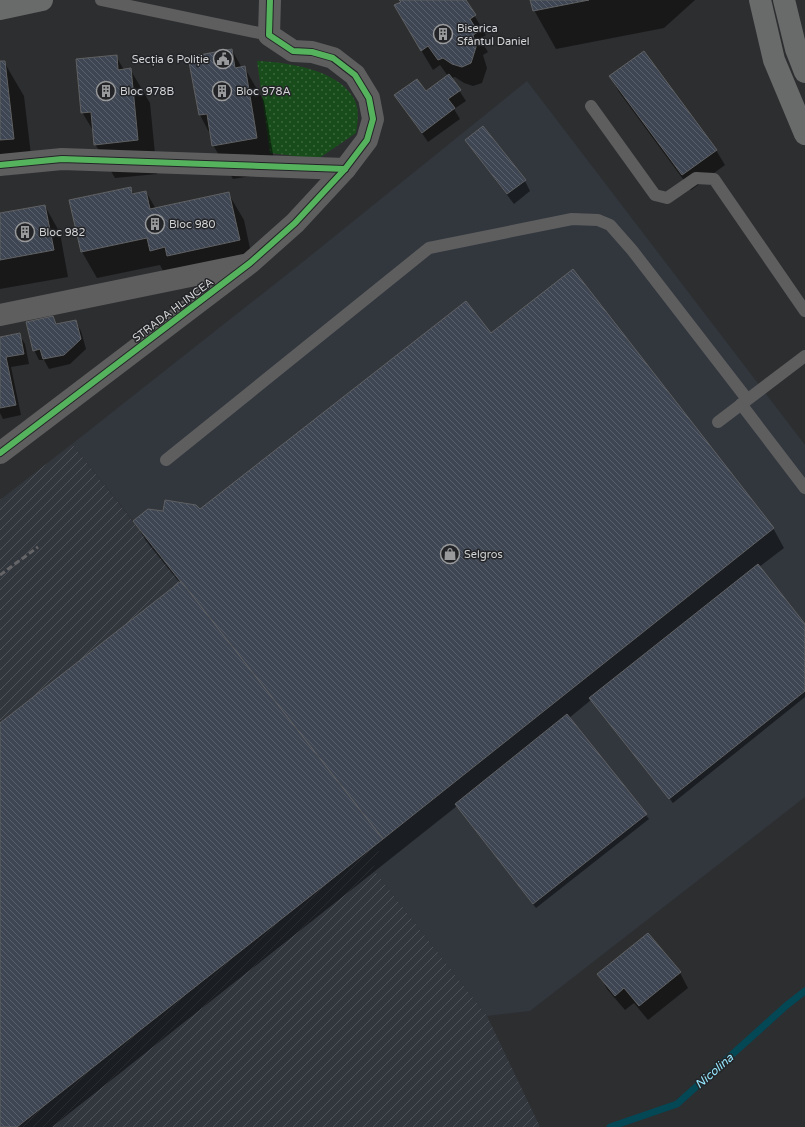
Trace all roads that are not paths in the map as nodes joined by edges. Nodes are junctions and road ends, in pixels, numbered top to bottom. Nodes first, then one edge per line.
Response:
1 (42, 0) edge
2 (101, 0) edge
3 (270, 0) edge
4 (760, 0) edge
5 (784, 0) edge
6 (0, 9) edge
7 (269, 35) junction
8 (805, 72) edge
9 (591, 106) dead end
10 (803, 127) edge
11 (0, 165) edge
12 (346, 169) junction
13 (250, 263) junction
14 (805, 311) edge
15 (0, 315) edge
16 (805, 356) edge
17 (744, 401) junction
18 (718, 422) dead end
19 (0, 453) edge
20 (166, 460) dead end
21 (805, 488) edge

1 - 6 main road
2 - 7 lane
3 - 7 street
4 - 10 main road
5 - 8 main road
7 - 12 street, STRADA HLINCEA
9 - 14 lane
11 - 12 street
12 - 13 street, STRADA HLINCEA
13 - 15 street, STRADA HLINCEA
13 - 19 street, STRADA HLINCEA
16 - 17 lane
17 - 18 lane
17 - 20 lane
17 - 21 lane

